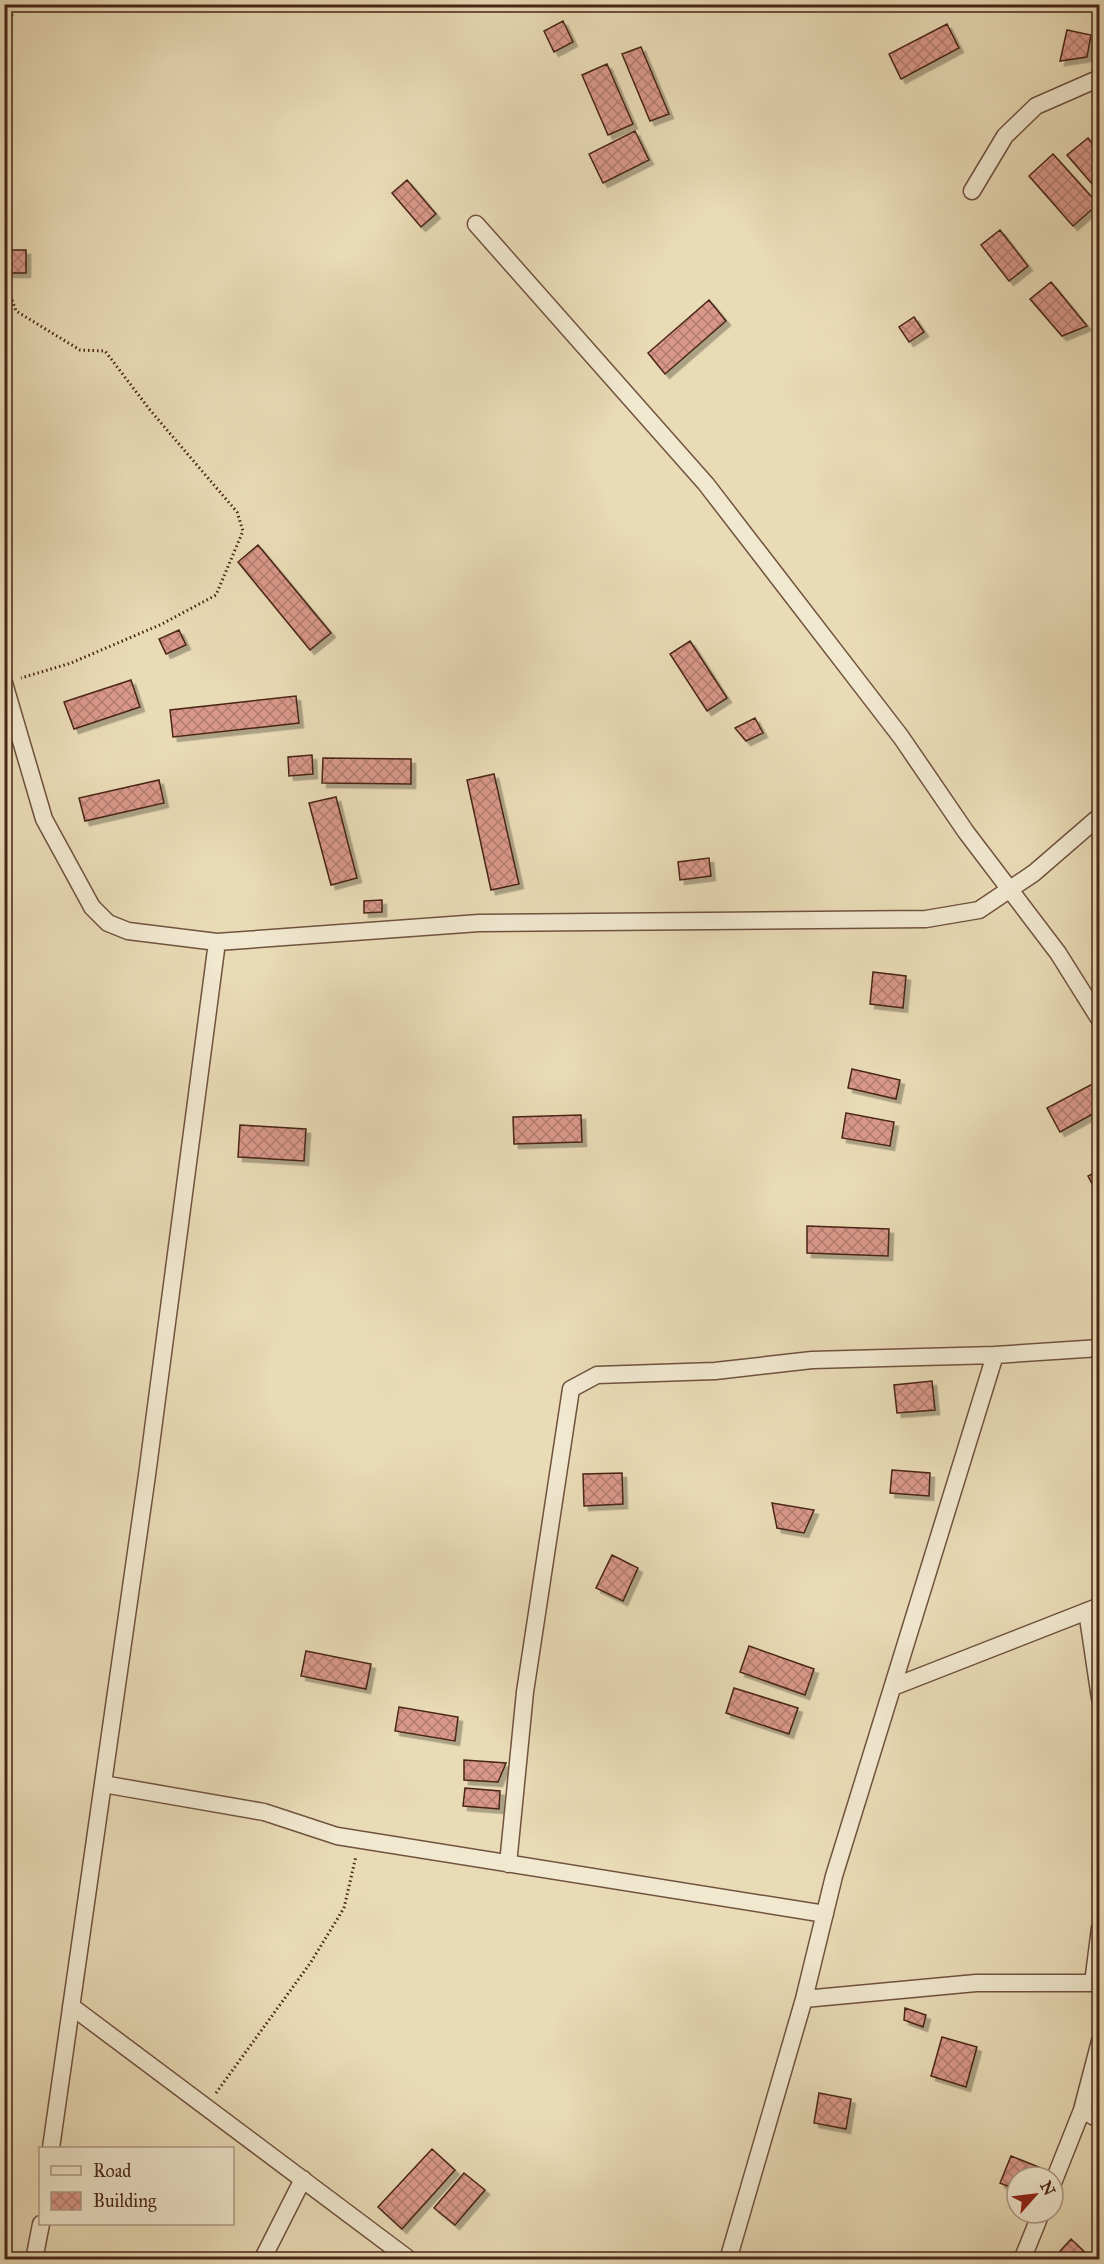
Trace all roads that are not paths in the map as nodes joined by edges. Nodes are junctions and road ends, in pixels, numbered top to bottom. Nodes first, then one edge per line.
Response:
1 (1100, 78) edge
2 (972, 191) dead end
3 (476, 224) dead end
4 (10, 681) edge
5 (8, 711) edge
6 (1100, 816) edge
7 (1012, 890) junction
8 (217, 942) junction
9 (1100, 1020) edge
10 (1100, 1348) edge
11 (995, 1355) junction
12 (1093, 1608) edge
13 (893, 1687) junction
14 (1100, 1698) edge
15 (103, 1784) junction
16 (508, 1864) junction
17 (825, 1914) junction
18 (1100, 1928) edge
19 (1096, 1984) edge
20 (804, 1999) junction
21 (71, 2006) junction
22 (1100, 2042) edge
23 (1082, 2110) junction
24 (1100, 2120) edge
25 (51, 2147) edge
26 (1060, 2165) edge
27 (303, 2179) junction
28 (41, 2225) edge
29 (1036, 2225) edge
30 (34, 2259) edge
31 (262, 2259) edge
32 (410, 2259) edge
33 (728, 2259) edge
34 (1022, 2259) edge

1 - 2 street
3 - 7 street
4 - 5 street
5 - 8 street
6 - 7 street
7 - 8 street
7 - 9 street
8 - 15 street
10 - 11 street
11 - 13 street
11 - 16 street
12 - 13 street
12 - 14 street
13 - 17 street
15 - 16 street
15 - 21 street
16 - 17 street
17 - 20 street
18 - 19 street
19 - 20 street
20 - 33 street
21 - 25 street
21 - 27 street
22 - 23 street
23 - 24 street
23 - 26 street
27 - 31 street
27 - 32 street
28 - 30 street
29 - 34 street

